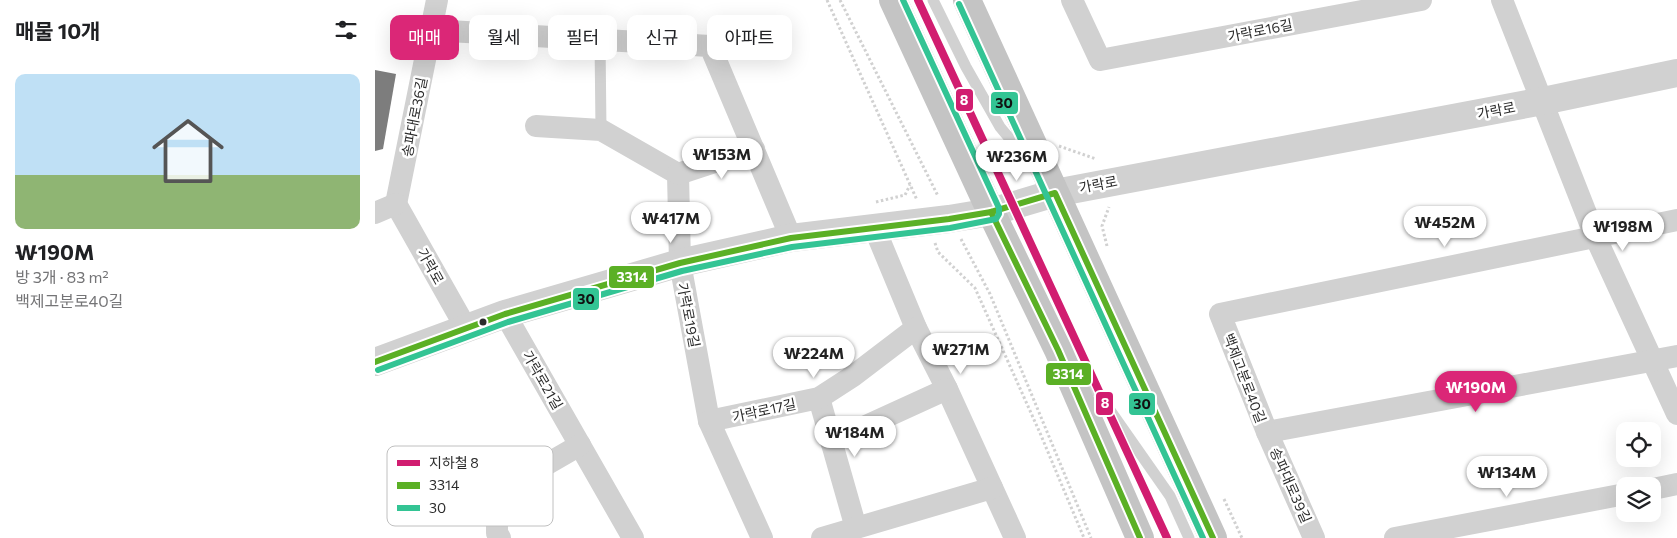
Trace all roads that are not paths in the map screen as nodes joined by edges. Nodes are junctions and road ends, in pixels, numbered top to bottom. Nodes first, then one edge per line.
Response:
1 (437, 0) edge
2 (893, 0) edge
3 (933, 0) edge
4 (967, 0) edge
5 (1071, 0) edge
6 (1421, 0) edge
7 (1502, 0) edge
8 (434, 15) edge
9 (459, 32) edge
10 (548, 37) edge
11 (617, 41) edge
12 (425, 60) edge
13 (600, 60) edge
14 (1677, 73) edge
15 (1543, 101) junction
16 (536, 126) dead end
17 (601, 130) junction
18 (754, 149) junction
19 (678, 174) junction
20 (1055, 192) junction
21 (396, 204) junction
22 (991, 212) junction
23 (375, 213) edge
24 (1677, 220) edge
25 (874, 227) junction
26 (1595, 236) junction
27 (791, 238) junction
28 (679, 263) junction
29 (505, 314) junction
30 (466, 328) junction
31 (916, 328) junction
32 (1058, 350) junction
33 (1677, 356) edge
34 (1653, 361) junction
35 (375, 362) edge
36 (947, 389) junction
37 (819, 398) junction
38 (1677, 414) edge
39 (709, 421) junction
40 (1267, 432) junction
41 (831, 442) junction
42 (580, 445) junction
43 (553, 461) edge
44 (1677, 484) edge
45 (1661, 487) edge
46 (992, 488) junction
47 (1616, 496) edge
48 (497, 526) edge
49 (855, 528) junction
50 (500, 538) edge
51 (633, 538) edge
52 (762, 538) edge
53 (822, 538) edge
54 (1015, 538) edge
55 (1140, 538) edge
56 (1189, 538) edge
57 (1213, 538) edge
58 (1314, 538) edge
59 (1395, 538) edge

1 - 8 street, 송파대로36길
2 - 22 main road
3 - 20 lane
4 - 20 main road
5 - 6 street, 가락로16길
7 - 15 street
9 - 10 street
11 - 18 street
12 - 21 street, 송파대로36길
13 - 17 lane
14 - 15 street, 가락로
15 - 20 street, 가락로
15 - 26 street
16 - 17 street
17 - 19 street
18 - 19 street
18 - 27 street
19 - 28 street, 가락로19길
20 - 22 street, 가락로
20 - 57 main road
21 - 23 street
21 - 30 street, 가락로
22 - 25 street, 가락로
22 - 32 main road
24 - 26 street, 백제고분로40길
25 - 27 street, 가락로
25 - 31 street
26 - 34 street
26 - 40 street, 백제고분로40길
27 - 28 street, 가락로
28 - 29 street, 가락로
28 - 39 street, 가락로19길
29 - 30 street, 가락로
29 - 42 street, 가락로21길
30 - 35 street, 가락로
31 - 36 street
31 - 37 street, 가락로17길
32 - 55 main road
32 - 56 lane
33 - 34 street, 백제고분로40길
34 - 38 street
34 - 40 street, 백제고분로40길
36 - 41 street
36 - 46 street
37 - 39 street, 가락로17길
37 - 41 street
39 - 52 street, 가락로19길
40 - 58 street, 송파대로39길
41 - 49 street
42 - 43 street
42 - 51 street, 가락로21길
44 - 45 street
46 - 49 street
46 - 54 street
47 - 59 street
48 - 50 street
49 - 53 street

